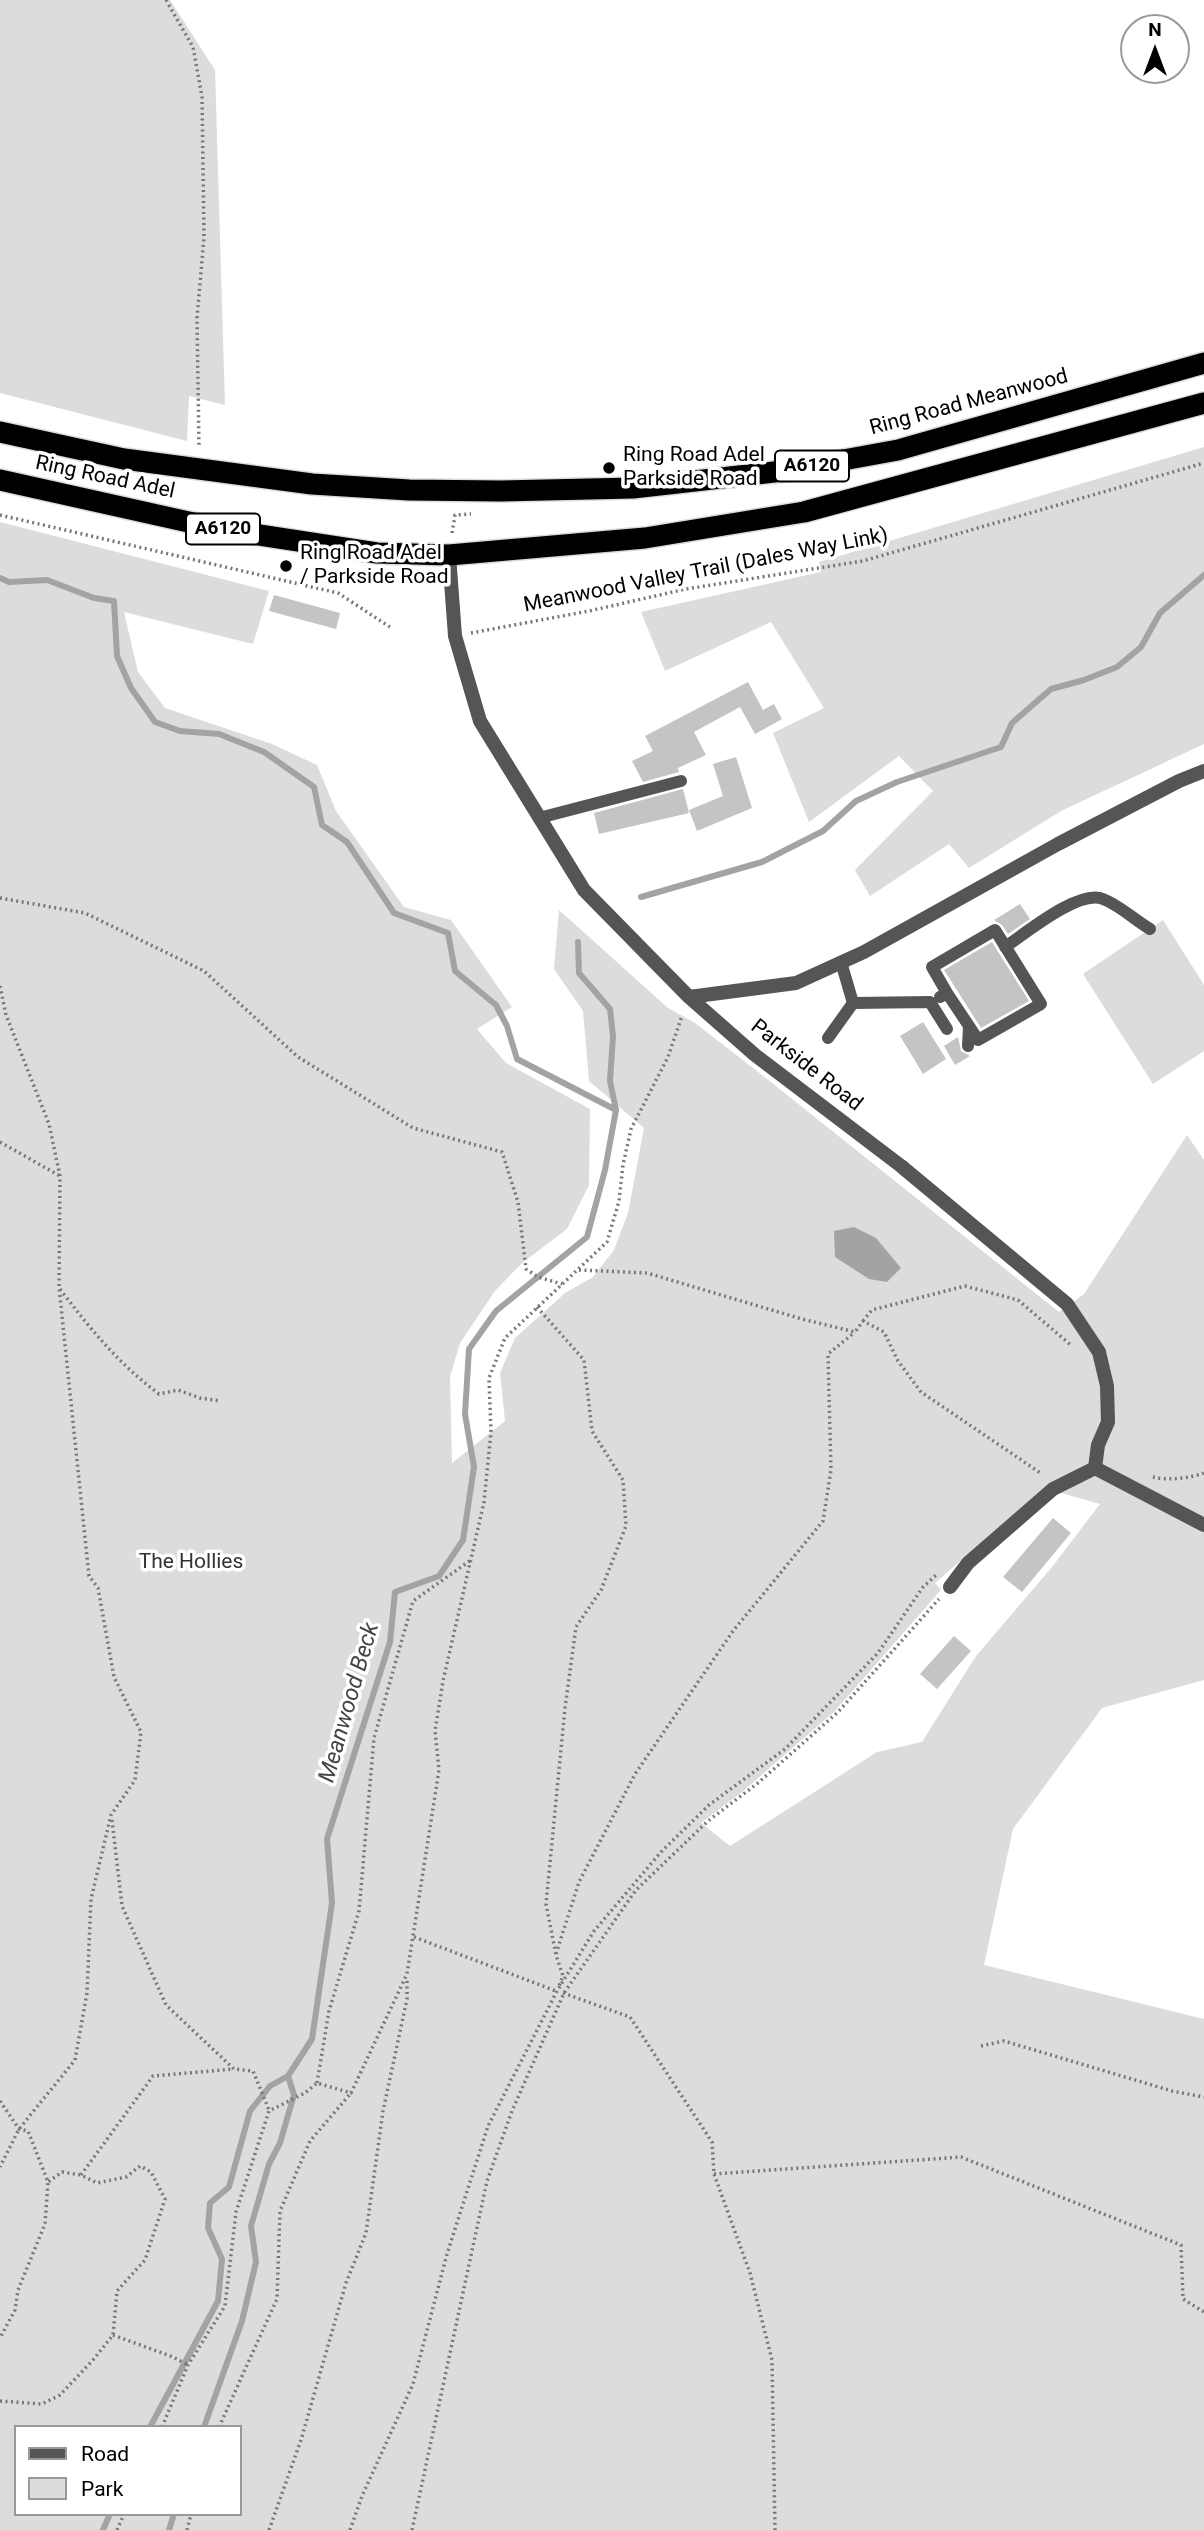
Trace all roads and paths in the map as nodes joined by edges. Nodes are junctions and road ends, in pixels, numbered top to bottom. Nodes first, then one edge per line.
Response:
1 (166, 0) edge
2 (1204, 363) edge
3 (1204, 403) edge
4 (0, 432) edge
5 (200, 440) dead end
6 (1204, 463) edge
7 (0, 480) edge
8 (409, 490) joint
9 (0, 515) edge
10 (449, 555) junction
11 (390, 626) dead end
12 (455, 636) junction
13 (1204, 771) edge
14 (681, 781) dead end
15 (539, 818) junction
16 (0, 898) edge
17 (1150, 929) dead end
18 (1005, 947) junction
19 (841, 962) junction
20 (0, 986) edge
21 (947, 993) junction
22 (689, 997) junction
23 (930, 1002) junction
24 (853, 1003) junction
25 (969, 1026) junction
26 (947, 1029) dead end
27 (828, 1038) dead end
28 (968, 1046) dead end
29 (0, 1142) edge
30 (61, 1176) junction
31 (579, 1270) junction
32 (563, 1284) junction
33 (59, 1287) junction
34 (537, 1307) junction
35 (863, 1321) junction
36 (855, 1332) junction
37 (1072, 1346) dead end
38 (221, 1401) dead end
39 (1095, 1468) junction
40 (1204, 1473) edge
41 (1042, 1474) dead end
42 (1147, 1475) dead end
43 (1204, 1525) edge
44 (472, 1560) junction
45 (939, 1572) dead end
46 (950, 1587) joint
47 (111, 1815) junction
48 (414, 1937) junction
49 (556, 1955) junction
50 (407, 1974) junction
51 (557, 1991) junction
52 (564, 1993) junction
53 (981, 2046) dead end
54 (234, 2069) junction
55 (317, 2083) junction
56 (351, 2093) junction
57 (1204, 2097) edge
58 (0, 2101) edge
59 (269, 2111) junction
60 (19, 2129) junction
61 (0, 2167) edge
62 (714, 2174) junction
63 (81, 2175) junction
64 (48, 2182) junction
65 (1204, 2312) edge
66 (113, 2335) junction
67 (0, 2338) edge
68 (188, 2365) junction
69 (0, 2401) edge
70 (163, 2425) edge
71 (220, 2425) edge
72 (269, 2530) edge
73 (350, 2530) edge
74 (412, 2530) edge
75 (775, 2530) edge

1 - 5 path
2 - 8 highway, Ring Road Meanwood / A6120
3 - 10 highway, A6120
4 - 8 highway, Ring Road Adel / A6120
6 - 12 path, Meanwood Valley Trail (Dales Way Link)
7 - 10 highway, Ring Road Adel / A6120
9 - 11 path
10 - 12 street, Parkside Road
12 - 15 street, Parkside Road
13 - 19 street
14 - 15 lane
15 - 22 street, Parkside Road
16 - 32 path
17 - 18 lane
18 - 21 lane
18 - 25 lane
19 - 22 street
19 - 24 lane
20 - 30 path
21 - 23 lane
21 - 25 lane
22 - 31 path
22 - 39 street, Parkside Road
23 - 24 lane
23 - 26 lane
24 - 27 lane
25 - 28 lane
29 - 30 path
30 - 33 path
31 - 32 path
31 - 36 path
32 - 34 path
33 - 38 path
33 - 47 path
34 - 44 path
34 - 49 path
35 - 36 path
35 - 37 path
35 - 41 path
36 - 49 path
39 - 43 street
39 - 46 street
40 - 42 path
44 - 48 path
44 - 55 path
45 - 51 path
46 - 52 path
47 - 54 path
47 - 60 path
48 - 50 path
48 - 51 path
49 - 51 path
50 - 56 path
50 - 72 path
51 - 52 path
51 - 73 path
52 - 62 path
52 - 74 path
53 - 57 path
54 - 59 path
54 - 63 path
55 - 56 path
55 - 59 path
56 - 71 path
58 - 60 path
59 - 68 path
60 - 61 path
60 - 64 path
62 - 65 path
62 - 75 path
63 - 64 path
63 - 66 path
64 - 67 path
66 - 68 path
66 - 69 path
68 - 70 path

